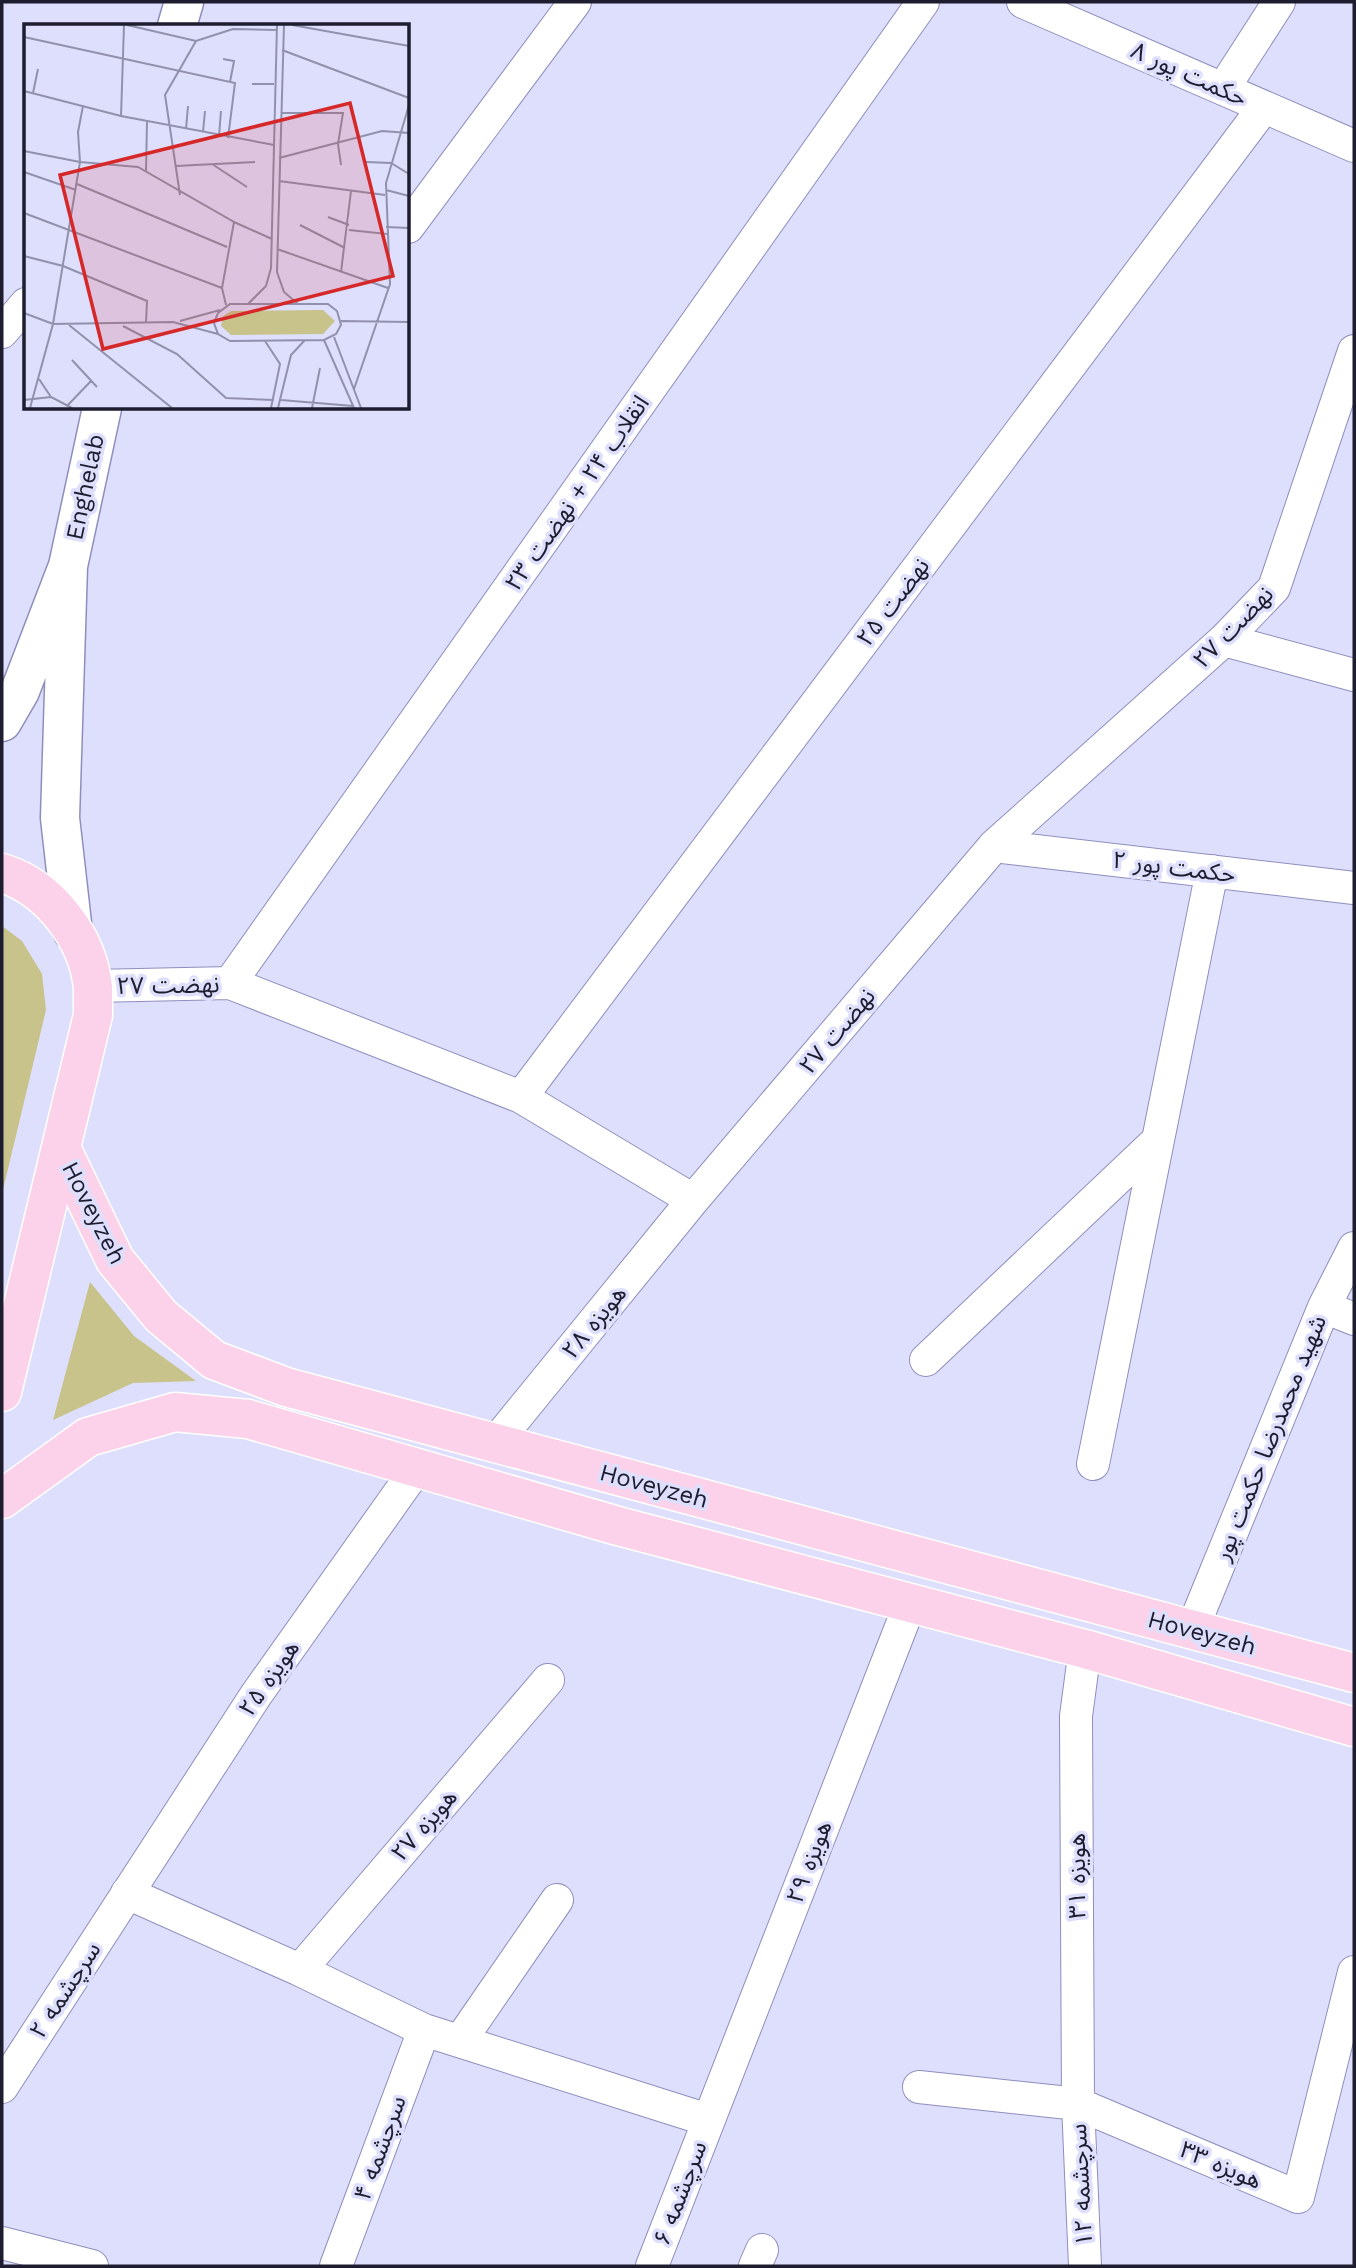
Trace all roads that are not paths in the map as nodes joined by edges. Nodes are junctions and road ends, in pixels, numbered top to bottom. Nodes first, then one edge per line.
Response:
1 (184, 2) edge
2 (575, 2) edge
3 (923, 2) edge
4 (1023, 2) edge
5 (1279, 2) edge
6 (178, 24) edge
7 (1223, 89) junction
8 (1264, 107) junction
9 (1354, 146) edge
10 (410, 224) edge
11 (24, 306) edge
12 (2, 332) edge
13 (1354, 351) edge
14 (102, 410) edge
15 (68, 566) junction
16 (1224, 640) junction
17 (1354, 675) edge
18 (2, 722) edge
19 (994, 846) junction
20 (1212, 871) junction
21 (2, 873) edge
22 (1354, 888) edge
23 (73, 932) junction
24 (230, 984) junction
25 (93, 986) junction
26 (521, 1097) junction
27 (1158, 1140) junction
28 (61, 1148) junction
29 (694, 1200) junction
30 (1354, 1248) edge
31 (1324, 1307) junction
32 (1354, 1319) edge
33 (926, 1360) dead end
34 (2, 1392) edge
35 (495, 1443) junction
36 (1093, 1464) dead end
37 (417, 1468) junction
38 (2, 1499) edge
39 (910, 1604) junction
40 (1192, 1630) junction
41 (1085, 1649) junction
42 (1354, 1673) edge
43 (548, 1680) dead end
44 (1354, 1727) edge
45 (127, 1893) junction
46 (557, 1900) dead end
47 (300, 1970) junction
48 (1354, 1972) edge
49 (424, 2030) junction
50 (460, 2041) junction
51 (2, 2087) edge
52 (919, 2087) dead end
53 (1078, 2104) junction
54 (708, 2119) junction
55 (2, 2243) edge
56 (92, 2266) edge
57 (336, 2266) edge
58 (652, 2266) edge
59 (1085, 2266) edge

1 - 6 street
2 - 10 street
3 - 24 street, انقلاب ۲۴ + نهضت ۲۳
4 - 7 street, حکمت پور ۸
5 - 7 street
7 - 8 street, حکمت پور ۸
8 - 9 street, حکمت پور ۸
8 - 26 street, نهضت ۲۵
11 - 12 street
13 - 16 street, نهضت ۲۷
14 - 15 street, Enghelab
15 - 18 street
15 - 23 street
16 - 17 street
16 - 19 street, نهضت ۲۷
19 - 20 street, حکمت پور ۲
19 - 29 street, نهضت ۲۷
20 - 22 street, حکمت پور ۲
20 - 27 street
21 - 23 main road
23 - 25 main road
24 - 25 street, نهضت ۲۷
24 - 26 street, نهضت ۲۷
25 - 28 main road
26 - 29 street, نهضت ۲۷
27 - 33 street
27 - 36 street
28 - 34 main road
28 - 35 main road, Hoveyzeh
29 - 35 street, هویزه ۲۸
30 - 31 street, شهید محمدرضا حکمت پور
31 - 32 street
31 - 40 street, شهید محمدرضا حکمت پور
35 - 40 main road, Hoveyzeh
37 - 38 main road, Hoveyzeh
37 - 39 main road, Hoveyzeh
37 - 45 street, هویزه ۲۵
39 - 41 main road, Hoveyzeh
39 - 54 street, هویزه ۲۹
40 - 42 main road, Hoveyzeh
41 - 44 main road, Hoveyzeh
41 - 53 street, هویزه ۳۱
43 - 47 street, هویزه ۲۷
45 - 47 street
45 - 51 street, سرچشمه ۲
46 - 50 street
47 - 49 street
48 - 53 street, هویزه ۳۳
49 - 50 street
49 - 57 street, سرچشمه ۴
50 - 54 street
52 - 53 street, هویزه ۳۳
53 - 59 street, سرچشمه ۱۲
54 - 58 street, سرچشمه ۶
55 - 56 street

